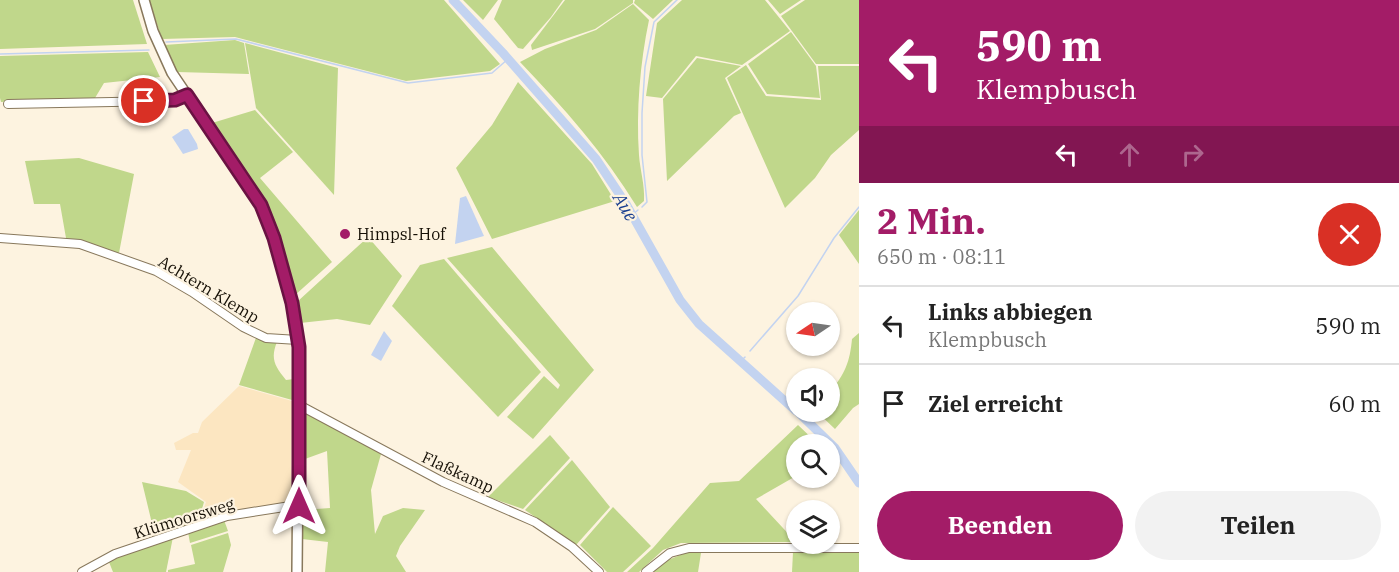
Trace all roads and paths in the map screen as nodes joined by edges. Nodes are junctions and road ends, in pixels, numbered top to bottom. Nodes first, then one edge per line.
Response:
1 (144, 0) edge
2 (187, 95) junction
3 (8, 104) dead end
4 (0, 238) edge
5 (298, 340) junction
6 (299, 405) junction
7 (299, 503) junction
8 (859, 548) edge
9 (82, 572) edge
10 (297, 572) edge
11 (599, 572) edge
12 (646, 572) edge

1 - 2 main road
2 - 3 street
2 - 5 main road
4 - 5 street, Achtern Klemp
5 - 6 main road
6 - 7 main road
6 - 11 street, Flaßkamp
7 - 9 street, Klümoorsweg
7 - 10 main road
8 - 12 street

